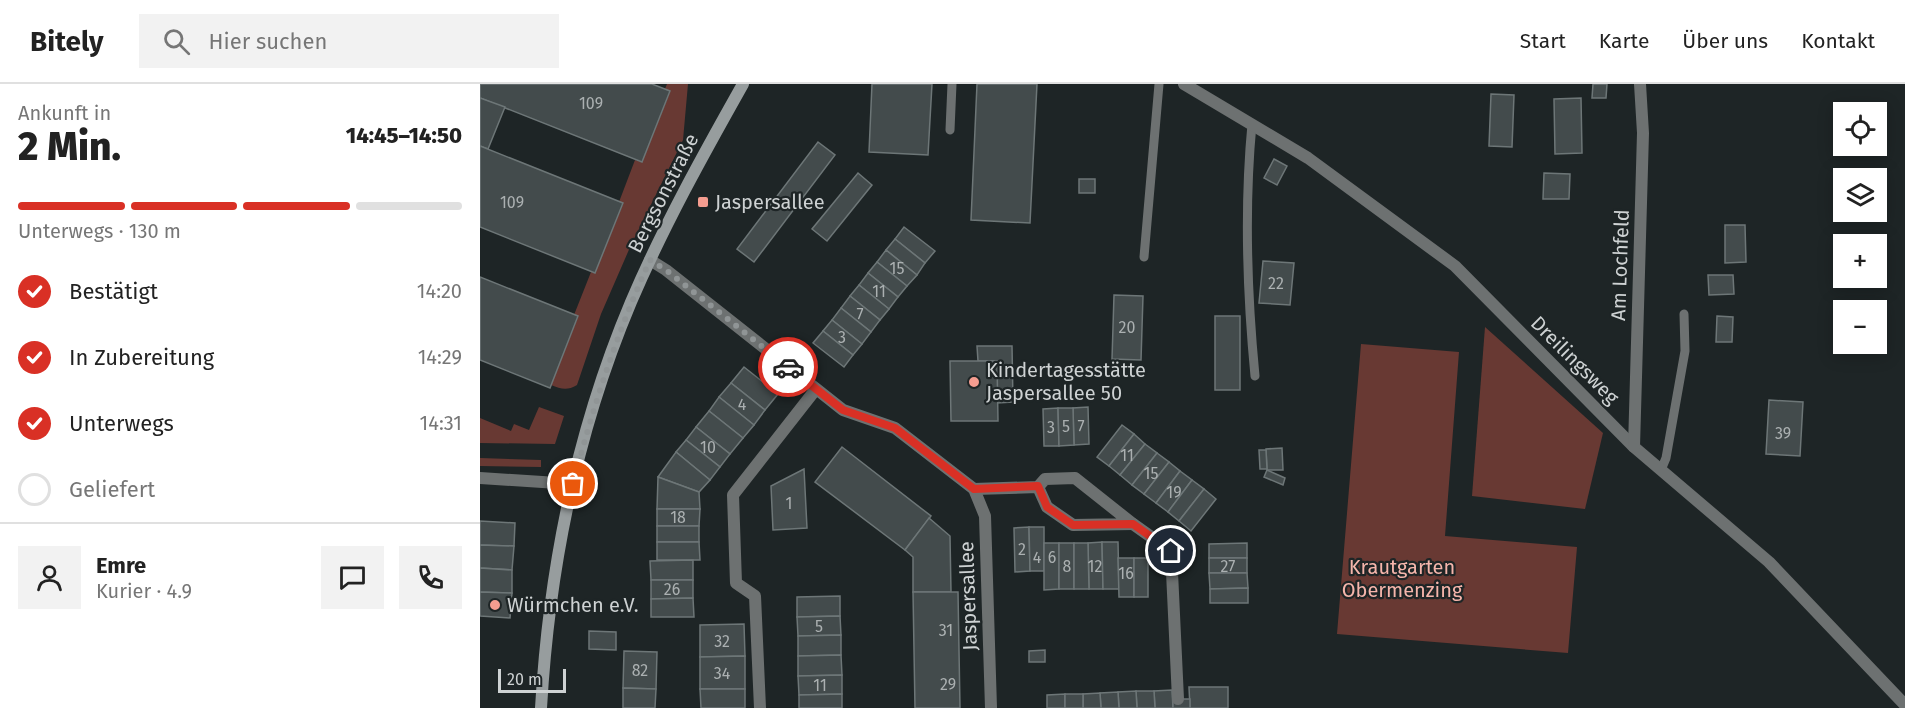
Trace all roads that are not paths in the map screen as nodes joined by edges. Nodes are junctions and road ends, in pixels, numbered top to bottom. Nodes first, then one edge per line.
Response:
1 (743, 84) edge
2 (952, 84) edge
3 (1159, 84) edge
4 (1184, 84) edge
5 (1640, 84) edge
6 (1252, 124) junction
7 (950, 130) dead end
8 (1144, 257) dead end
9 (650, 260) junction
10 (1684, 314) dead end
11 (1256, 376) dead end
12 (816, 389) junction
13 (1634, 447) junction
14 (1661, 470) junction
15 (480, 478) edge
16 (573, 484) junction
17 (1038, 486) junction
18 (974, 489) junction
19 (1133, 524) junction
20 (1178, 699) dead end
21 (1905, 705) edge
22 (541, 708) edge
23 (759, 708) edge
24 (991, 708) edge

1 - 9 street, Bergsonstraße
2 - 7 lane
3 - 8 lane
4 - 6 street, Dreilingsweg
5 - 13 street, Am Lochfeld
6 - 11 lane
6 - 13 street, Dreilingsweg
9 - 12 street
9 - 16 street, Bergsonstraße
10 - 14 lane
12 - 18 street
12 - 23 street
13 - 14 street, Dreilingsweg
14 - 21 street, Dreilingsweg
15 - 16 street
16 - 22 street, Bergsonstraße
17 - 18 street
17 - 19 street
17 - 19 street
18 - 24 street, Jaspersallee
19 - 20 street

